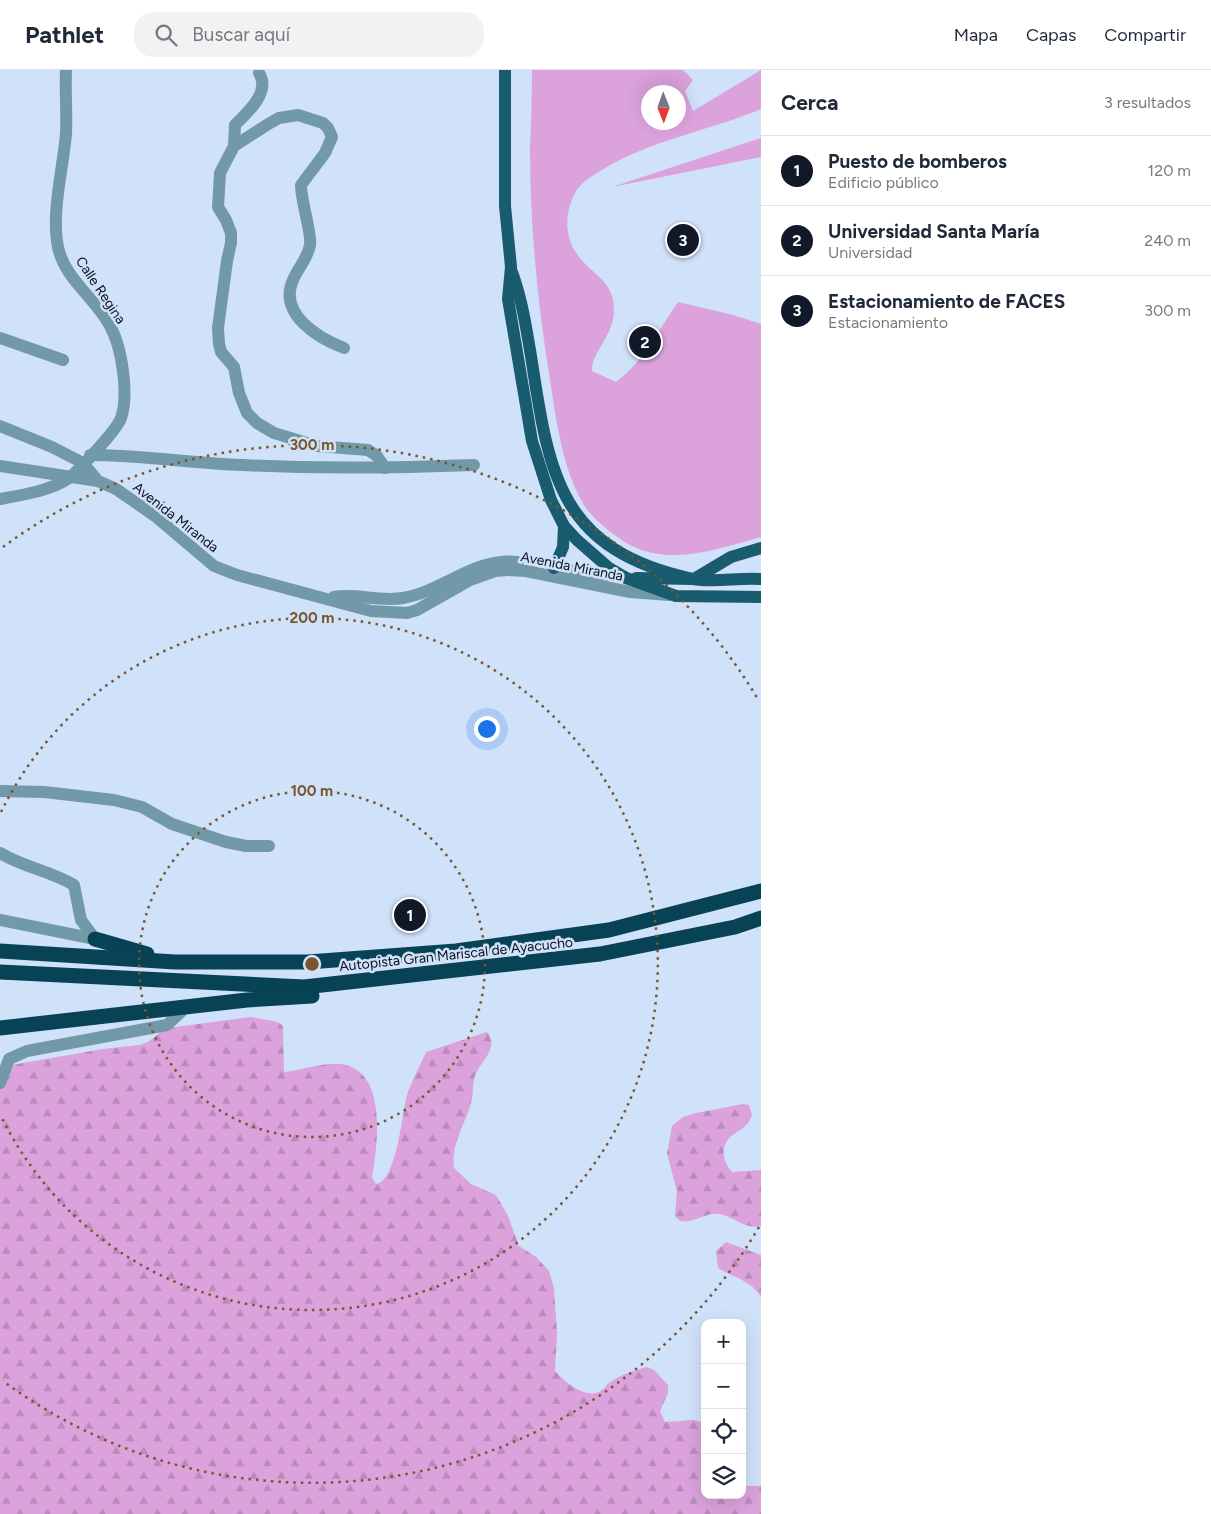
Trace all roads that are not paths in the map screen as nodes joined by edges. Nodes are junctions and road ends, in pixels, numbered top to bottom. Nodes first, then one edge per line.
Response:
1 (66, 70) edge
2 (505, 70) edge
3 (259, 73) dead end
4 (234, 146) junction
5 (511, 267) junction
6 (0, 338) edge
7 (344, 348) dead end
8 (63, 360) dead end
9 (0, 426) edge
10 (86, 459) junction
11 (474, 465) dead end
12 (0, 466) edge
13 (385, 468) junction
14 (69, 478) junction
15 (98, 481) junction
16 (0, 499) edge
17 (564, 526) junction
18 (761, 548) edge
19 (554, 568) junction
20 (626, 578) junction
21 (694, 579) junction
22 (761, 579) edge
23 (676, 596) junction
24 (722, 597) junction
25 (761, 597) edge
26 (324, 598) junction
27 (761, 606) edge
28 (0, 791) edge
29 (269, 846) dead end
30 (0, 853) edge
31 (761, 891) edge
32 (761, 918) edge
33 (0, 920) edge
34 (95, 939) junction
35 (0, 951) edge
36 (175, 962) junction
37 (0, 972) edge
38 (382, 978) junction
39 (184, 1009) junction
40 (0, 1028) edge
41 (0, 1083) edge

1 - 10 street, Calle Regina
2 - 5 main road
3 - 4 street
4 - 7 street
4 - 13 street
5 - 17 main road
5 - 21 main road
6 - 8 street
9 - 10 street, Avenida Miranda
10 - 13 street
10 - 14 street, Calle Regina
10 - 15 street, Avenida Miranda
11 - 13 street
12 - 14 street, Avenida Miranda
14 - 15 street, Avenida Miranda
14 - 16 street
15 - 26 street, Avenida Miranda
17 - 19 main road
17 - 20 main road
18 - 21 main road
19 - 20 street, Avenida Miranda
19 - 26 street, Avenida Miranda
20 - 21 main road
20 - 23 main road
21 - 22 main road
23 - 24 main road
23 - 26 street, Avenida Miranda
24 - 25 main road
24 - 27 main road
28 - 29 street
30 - 34 street
31 - 36 highway, Autopista Gran Mariscal de Ayacucho
32 - 38 highway, Autopista Gran Mariscal de Ayacucho
33 - 34 street
34 - 36 highway
35 - 36 highway, Autopista Gran Mariscal de Ayacucho
37 - 38 highway, Autopista Gran Mariscal de Ayacucho
38 - 39 highway
39 - 40 highway
39 - 41 street

